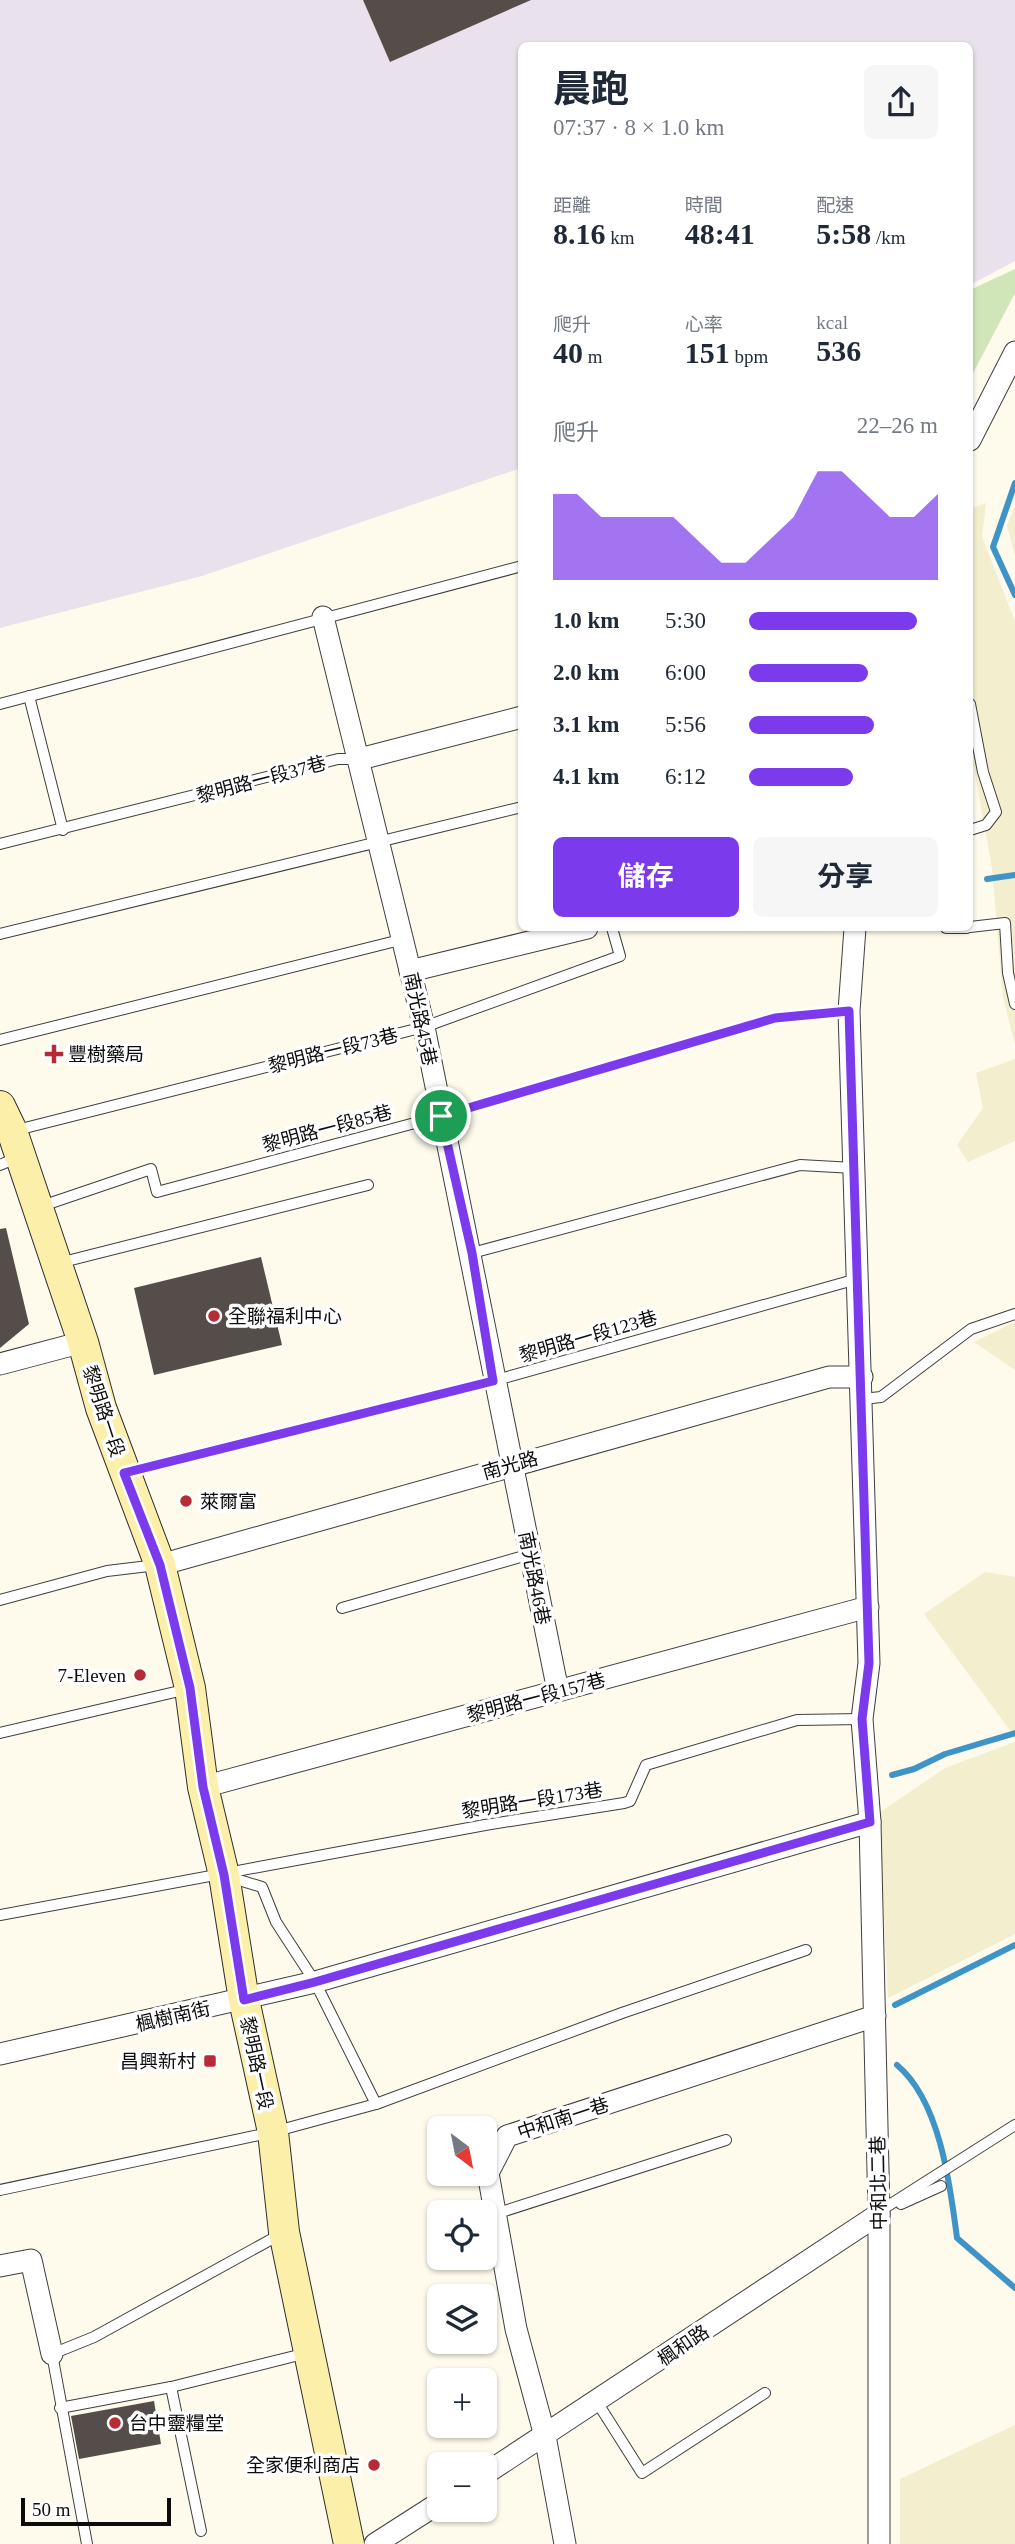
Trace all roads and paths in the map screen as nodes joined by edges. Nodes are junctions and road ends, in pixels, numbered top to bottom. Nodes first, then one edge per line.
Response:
1 (1015, 352) edge
2 (973, 434) edge
3 (518, 567) edge
4 (323, 617) junction
5 (29, 696) junction
6 (0, 704) edge
7 (518, 718) edge
8 (973, 719) edge
9 (360, 759) junction
10 (518, 808) edge
11 (973, 829) edge
12 (63, 830) junction
13 (378, 840) junction
14 (0, 844) edge
15 (973, 926) edge
16 (574, 931) edge
17 (613, 931) edge
18 (856, 931) edge
19 (0, 934) edge
20 (404, 939) junction
21 (410, 971) junction
22 (1015, 1004) edge
23 (849, 1011) junction
24 (424, 1027) junction
25 (0, 1040) edge
26 (441, 1116) junction
27 (8, 1140) edge
28 (854, 1168) junction
29 (368, 1185) dead end
30 (36, 1208) junction
31 (472, 1253) junction
32 (56, 1264) junction
33 (856, 1279) junction
34 (1015, 1314) edge
35 (83, 1342) junction
36 (0, 1364) edge
37 (862, 1377) junction
38 (493, 1381) junction
39 (863, 1399) junction
40 (513, 1464) junction
41 (124, 1473) junction
42 (531, 1555) junction
43 (160, 1565) junction
44 (0, 1600) edge
45 (868, 1607) junction
46 (342, 1608) dead end
47 (190, 1688) junction
48 (558, 1691) junction
49 (862, 1719) junction
50 (0, 1733) edge
51 (203, 1787) junction
52 (870, 1822) junction
53 (224, 1875) junction
54 (0, 1915) edge
55 (806, 1950) dead end
56 (315, 1982) junction
57 (244, 2000) junction
58 (875, 2016) junction
59 (0, 2054) edge
60 (376, 2104) junction
61 (1015, 2124) edge
62 (273, 2132) junction
63 (726, 2140) dead end
64 (941, 2186) dead end
65 (0, 2190) edge
66 (493, 2200) edge
67 (881, 2212) junction
68 (497, 2213) edge
69 (497, 2225) edge
70 (284, 2232) junction
71 (0, 2266) edge
72 (307, 2353) junction
73 (52, 2354) junction
74 (171, 2387) junction
75 (765, 2393) dead end
76 (597, 2402) junction
77 (60, 2408) junction
78 (545, 2436) junction
79 (497, 2466) edge
80 (427, 2511) edge
81 (201, 2531) dead end
82 (87, 2544) edge
83 (349, 2544) edge
84 (375, 2544) edge
85 (565, 2544) edge
86 (879, 2544) edge

1 - 2 street
3 - 4 lane
4 - 5 lane
4 - 9 street, 南光路45巷
5 - 6 lane
5 - 12 lane
7 - 9 street, 黎明路一段37巷
8 - 11 lane
9 - 12 lane, 黎明路一段37巷
9 - 13 street, 南光路45巷
10 - 13 lane
12 - 14 lane, 黎明路一段37巷
13 - 19 lane
13 - 20 street, 南光路45巷
15 - 22 lane
16 - 21 street
17 - 24 lane, 黎明路一段73巷
18 - 23 street, 中和北二巷
20 - 21 street, 南光路45巷
20 - 25 lane
21 - 24 street, 南光路45巷
23 - 26 lane, 黎明路一段85巷
23 - 28 street, 中和北二巷
24 - 26 street, 南光路45巷
24 - 27 lane, 黎明路一段73巷
26 - 30 lane, 黎明路一段85巷
26 - 31 street, 南光路45巷
27 - 30 main road, 黎明路一段
28 - 31 lane
28 - 33 street, 中和北二巷
29 - 32 lane
30 - 32 main road, 黎明路一段
31 - 38 street, 南光路45巷
32 - 35 main road, 黎明路一段
33 - 37 street, 中和北二巷
33 - 38 lane, 黎明路一段123巷
34 - 39 lane
35 - 36 street
35 - 41 main road, 黎明路一段
37 - 39 street, 中和北二巷
37 - 40 street, 南光路
38 - 40 street, 南光路45巷
38 - 41 lane, 黎明路一段123巷
39 - 45 street, 中和北二巷
40 - 42 street, 南光路46巷
40 - 43 street, 南光路
41 - 43 main road, 黎明路一段
42 - 46 lane
42 - 48 street, 南光路46巷
43 - 44 lane
43 - 47 main road, 黎明路一段
45 - 48 street, 黎明路一段157巷
45 - 49 street, 中和北二巷
47 - 50 lane
47 - 51 main road, 黎明路一段
48 - 51 street, 黎明路一段157巷
49 - 52 street, 中和北二巷
49 - 53 lane, 黎明路一段173巷
51 - 53 main road, 黎明路一段
52 - 56 street, 楓樹南街
52 - 58 street, 中和北二巷
53 - 54 lane, 黎明路一段173巷
53 - 56 lane
53 - 57 main road, 黎明路一段
55 - 60 lane
56 - 57 street, 楓樹南街
56 - 60 lane
57 - 59 street, 楓樹南街
57 - 62 main road, 黎明路一段
58 - 66 street, 中和南一巷
58 - 67 street, 中和北二巷
60 - 62 lane
61 - 67 lane
62 - 65 lane
62 - 70 main road, 黎明路一段
63 - 68 lane
64 - 67 lane
67 - 76 street, 楓和路
67 - 86 street, 中和北二巷
69 - 78 street, 中和南一巷
70 - 72 main road, 黎明路一段
70 - 73 lane
71 - 73 street
72 - 74 lane
72 - 83 main road, 黎明路一段
73 - 77 lane
74 - 77 lane
74 - 81 lane
75 - 76 lane
76 - 78 street, 楓和路
77 - 82 lane
78 - 79 street, 楓和路
78 - 85 street, 中和南一巷
80 - 84 street

